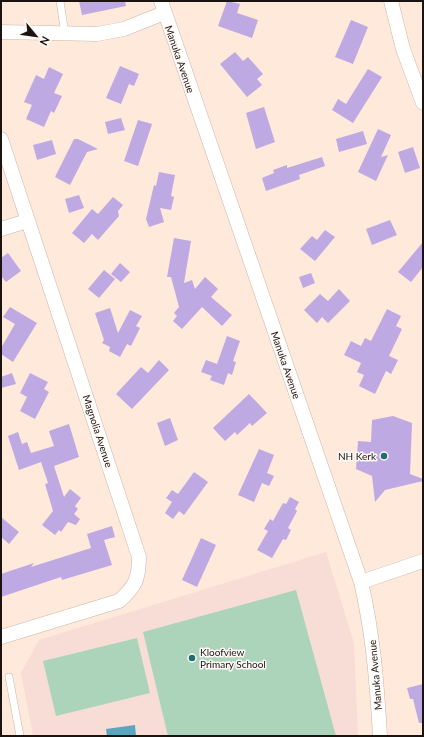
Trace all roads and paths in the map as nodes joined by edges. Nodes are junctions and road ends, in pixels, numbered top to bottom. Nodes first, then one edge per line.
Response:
1 (60, 1) edge
2 (391, 1) edge
3 (163, 7) edge
4 (1, 32) edge
5 (65, 34) junction
6 (423, 103) edge
7 (1, 139) edge
8 (27, 221) junction
9 (1, 229) edge
10 (423, 561) edge
11 (361, 582) junction
12 (1, 637) edge
13 (8, 677) dead end
14 (20, 736) edge
15 (380, 736) edge

1 - 5 lane
2 - 6 street
3 - 5 street
3 - 11 street, Manuka Avenue
4 - 5 street
7 - 8 street, Magnolia Avenue
8 - 9 street
8 - 12 street, Magnolia Avenue
10 - 11 street
11 - 15 street, Manuka Avenue
13 - 14 lane

